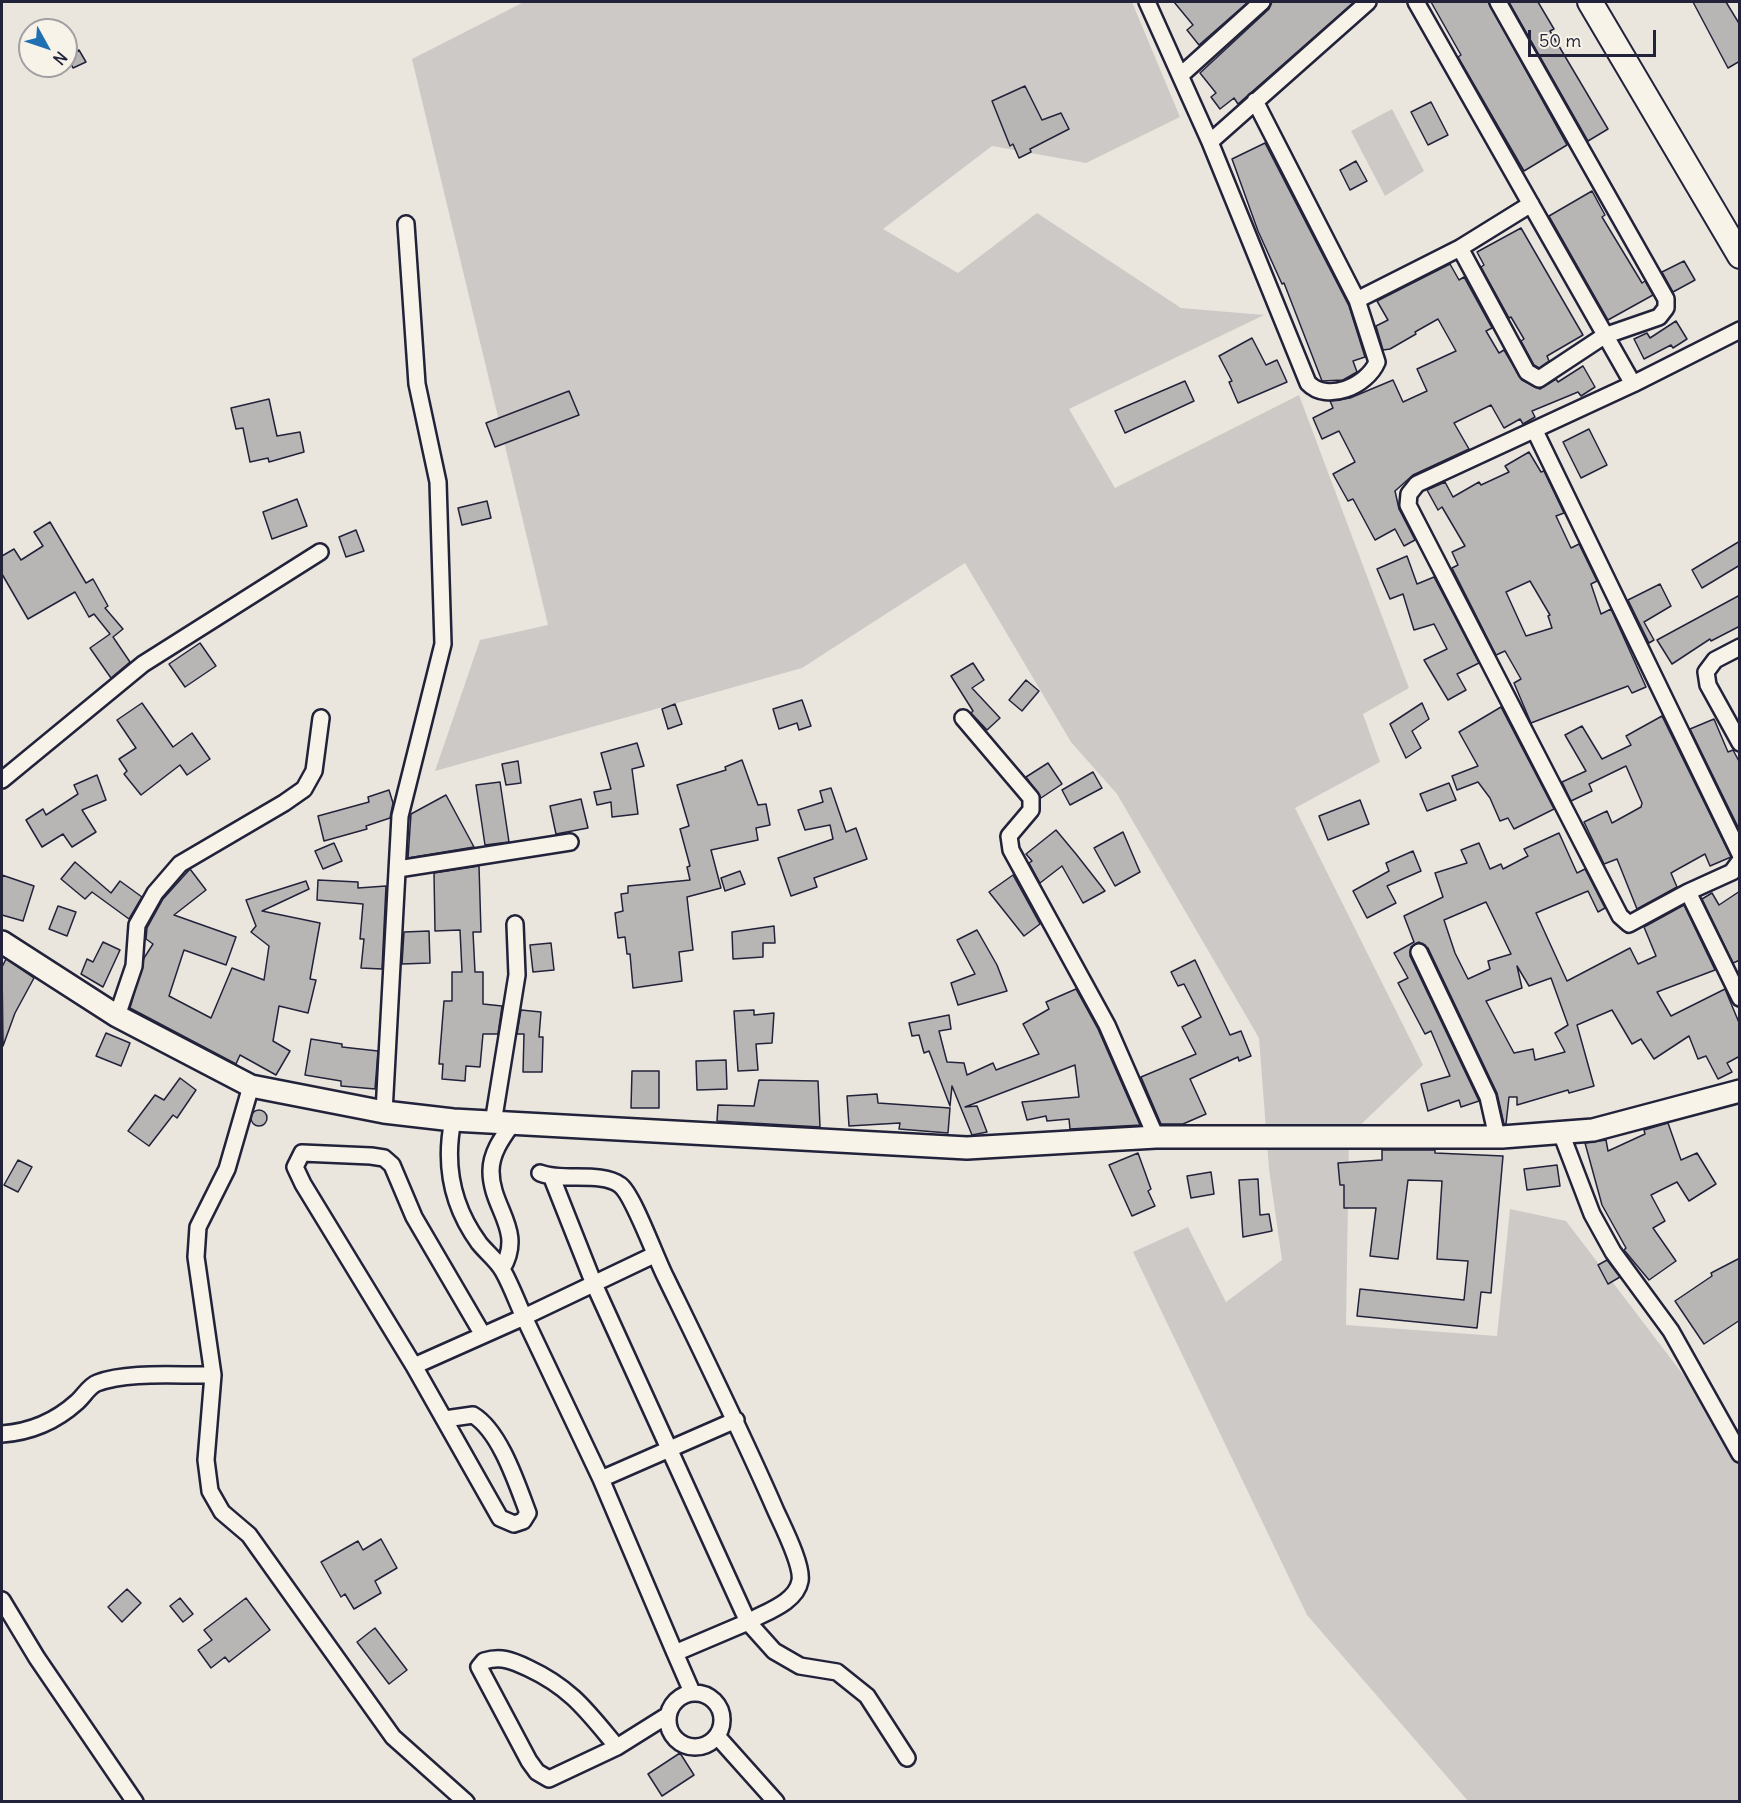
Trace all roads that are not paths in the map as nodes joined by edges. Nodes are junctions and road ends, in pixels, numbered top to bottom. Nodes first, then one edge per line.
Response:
1 (1262, 2) edge
2 (1368, 2) edge
3 (1416, 2) edge
4 (1497, 2) edge
5 (1590, 2) edge
6 (1151, 4) edge
7 (1181, 75) junction
8 (1255, 101) junction
9 (1210, 142) junction
10 (1531, 204) junction
11 (406, 225) dead end
12 (1460, 248) junction
13 (1740, 256) edge
14 (1357, 300) junction
15 (1740, 330) edge
16 (1604, 336) junction
17 (1633, 384) junction
18 (1535, 431) junction
19 (320, 552) dead end
20 (1740, 648) edge
21 (321, 718) dead end
22 (963, 718) dead end
23 (1738, 739) edge
24 (2, 780) edge
25 (570, 842) dead end
26 (1740, 854) edge
27 (1740, 861) edge
28 (398, 869) junction
29 (1688, 892) junction
30 (514, 924) dead end
31 (2, 942) edge
32 (1419, 952) dead end
33 (1740, 998) edge
34 (117, 1016) junction
35 (251, 1086) junction
36 (1739, 1092) edge
37 (384, 1112) junction
38 (453, 1120) junction
39 (502, 1124) junction
40 (1561, 1133) junction
41 (1156, 1137) junction
42 (1497, 1137) junction
43 (654, 1255) junction
44 (502, 1269) junction
45 (594, 1284) junction
46 (524, 1317) junction
47 (483, 1335) junction
48 (414, 1366) junction
49 (213, 1375) junction
50 (445, 1419) junction
51 (736, 1420) junction
52 (2, 1434) edge
53 (669, 1451) junction
54 (1740, 1454) edge
55 (601, 1479) junction
56 (2, 1600) edge
57 (748, 1622) junction
58 (675, 1653) junction
59 (692, 1692) junction
60 (668, 1715) junction
61 (717, 1736) junction
62 (617, 1747) junction
63 (907, 1758) dead end
64 (135, 1802) edge
65 (466, 1802) edge
66 (776, 1802) edge

1 - 7 street
2 - 8 street
3 - 10 street
4 - 16 street
5 - 13 main road
6 - 7 street
7 - 9 street
8 - 9 street
8 - 14 street
9 - 14 street
10 - 12 street
10 - 16 street
11 - 28 street
12 - 14 street
12 - 16 street
15 - 17 street
16 - 17 street
17 - 18 street
18 - 26 street
18 - 29 street
19 - 24 street
20 - 23 street
21 - 34 street
22 - 41 street
25 - 28 street
27 - 29 street
28 - 37 street
29 - 33 street
30 - 39 street
31 - 34 street
32 - 42 street
34 - 35 street
35 - 37 street
35 - 49 street
36 - 40 street
37 - 38 street
38 - 39 street
38 - 44 street
39 - 41 street
39 - 44 street
40 - 42 street
40 - 54 street
41 - 42 street
43 - 45 street
43 - 45 street
43 - 51 street
44 - 46 street
45 - 46 street
45 - 53 street
46 - 47 street
46 - 55 street
47 - 48 street
47 - 48 street
48 - 50 street
49 - 52 street
49 - 65 street
50 - 50 street
51 - 53 street
51 - 57 street
53 - 55 street
53 - 57 street
55 - 58 street
56 - 64 street
57 - 58 street
57 - 63 street
58 - 59 street
59 - 60 street
59 - 61 street
60 - 61 street
60 - 62 street
61 - 66 street
62 - 62 street

